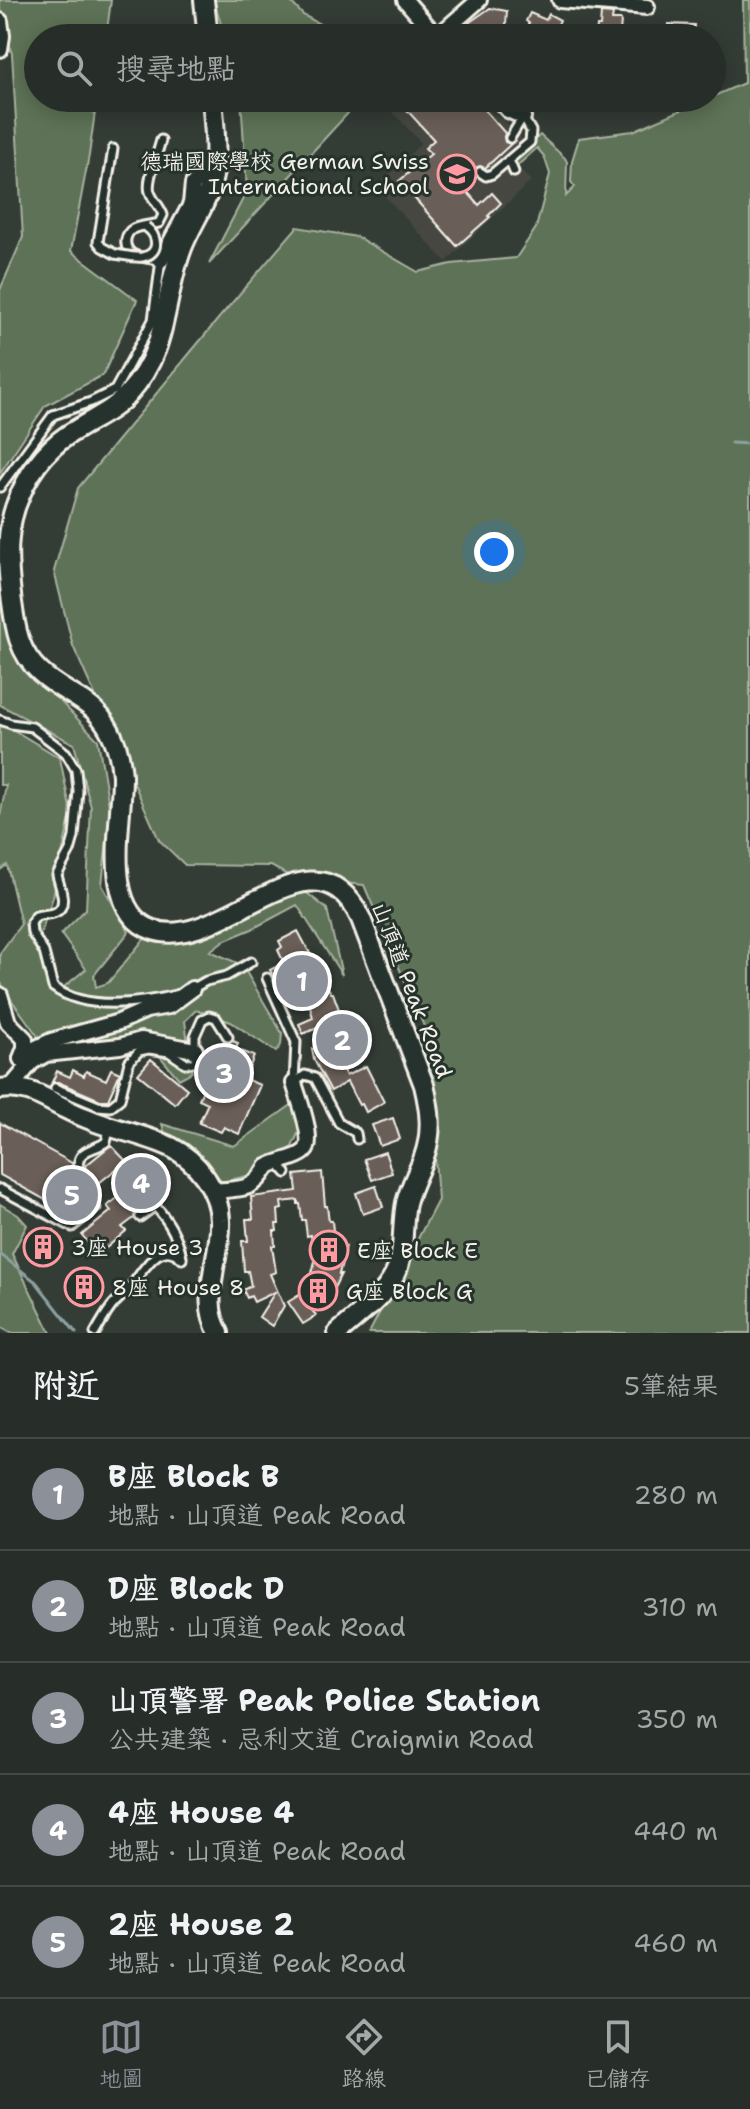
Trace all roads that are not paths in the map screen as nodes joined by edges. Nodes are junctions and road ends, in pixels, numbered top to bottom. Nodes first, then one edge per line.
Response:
1 (204, 0) edge
2 (405, 0) edge
3 (479, 0) edge
4 (560, 0) edge
5 (647, 7) dead end
6 (0, 21) edge
7 (207, 24) edge
8 (426, 24) edge
9 (453, 24) edge
10 (0, 49) edge
11 (213, 112) edge
12 (511, 112) edge
13 (523, 117) junction
14 (510, 138) dead end
15 (161, 140) dead end
16 (113, 149) dead end
17 (509, 160) junction
18 (480, 172) dead end
19 (514, 172) dead end
20 (212, 181) junction
21 (146, 227) junction
22 (161, 260) junction
23 (0, 487) edge
24 (0, 720) edge
25 (251, 962) dead end
26 (267, 978) dead end
27 (192, 989) junction
28 (0, 995) edge
29 (228, 1037) dead end
30 (195, 1050) junction
31 (21, 1059) junction
32 (294, 1083) junction
33 (5, 1088) edge
34 (55, 1088) dead end
35 (110, 1127) junction
36 (357, 1139) dead end
37 (93, 1149) junction
38 (94, 1159) dead end
39 (272, 1164) junction
40 (286, 1173) dead end
41 (86, 1177) dead end
42 (0, 1189) edge
43 (212, 1191) junction
44 (96, 1208) dead end
45 (140, 1217) dead end
46 (95, 1333) edge
47 (219, 1333) edge
48 (338, 1333) edge

1 - 7 main road
2 - 8 street
3 - 9 street
4 - 5 street
6 - 10 street
11 - 20 main road, 山頂道 Peak Road
12 - 13 street
13 - 14 lane
13 - 17 lane
15 - 21 lane
16 - 21 lane, bridge
17 - 18 lane
17 - 19 lane
20 - 22 street
20 - 48 main road, 山頂道 Peak Road
21 - 22 lane
22 - 23 lane
24 - 27 lane
25 - 27 lane
26 - 32 lane
27 - 31 street
28 - 31 street
29 - 30 lane
30 - 33 street
30 - 34 lane
31 - 33 street
32 - 36 lane
32 - 39 street
33 - 35 main road
35 - 37 lane
35 - 43 main road
37 - 38 lane
37 - 41 lane
39 - 40 lane
39 - 43 street
42 - 44 lane
43 - 47 main road
45 - 46 lane

